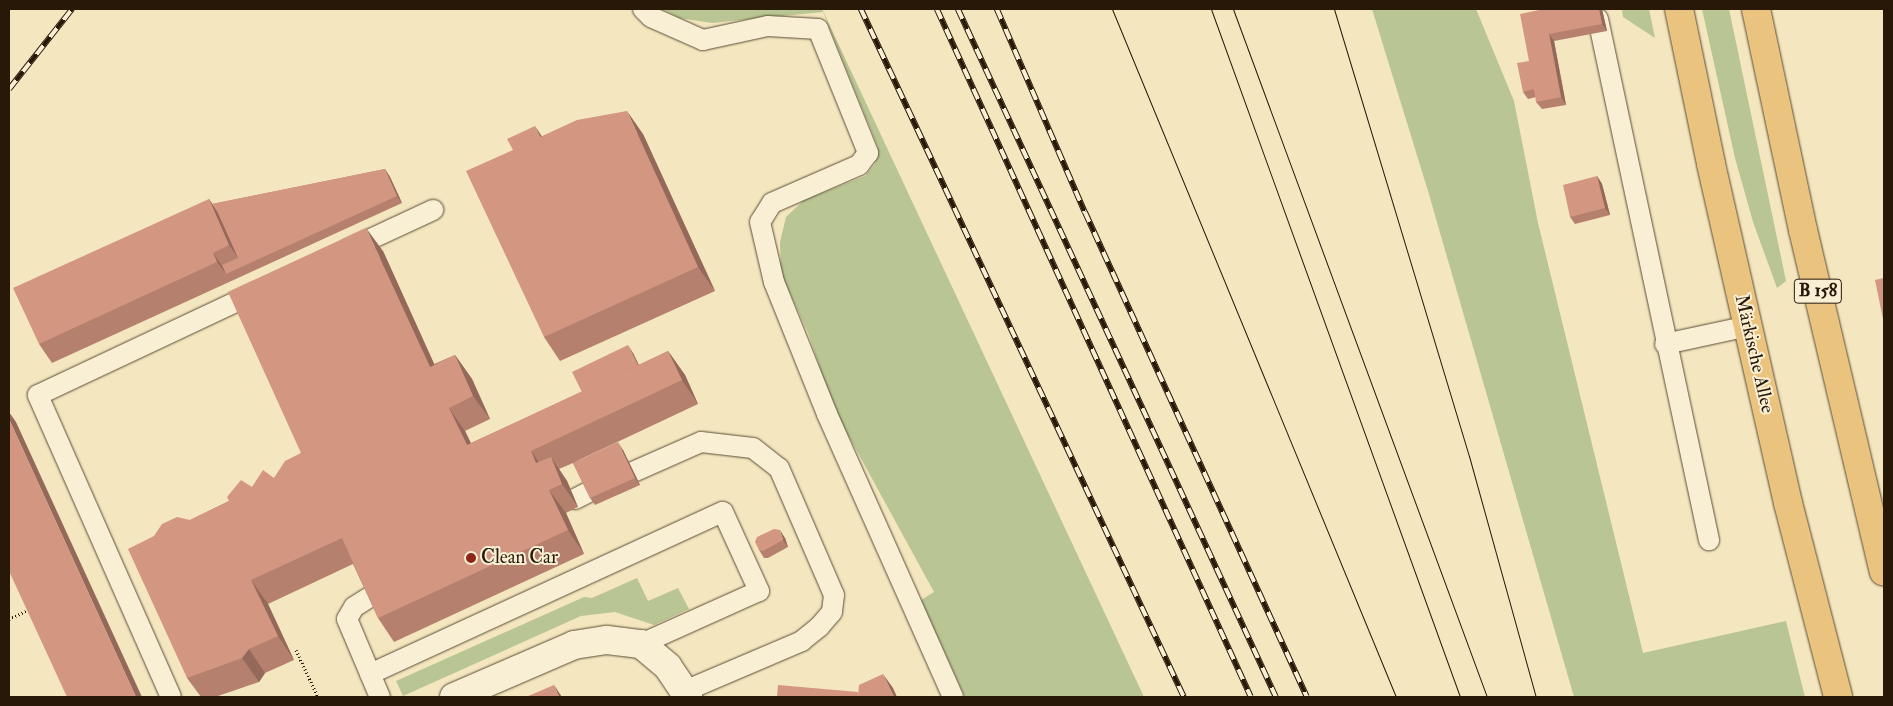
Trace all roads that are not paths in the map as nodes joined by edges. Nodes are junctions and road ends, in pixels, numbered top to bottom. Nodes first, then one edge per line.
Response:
1 (643, 9) edge
2 (1679, 9) edge
3 (1756, 9) edge
4 (1598, 19) edge
5 (433, 210) dead end
6 (334, 256) edge
7 (271, 286) edge
8 (1748, 326) junction
9 (1665, 344) junction
10 (633, 472) edge
11 (1709, 540) dead end
12 (1884, 572) edge
13 (373, 595) edge
14 (641, 644) junction
15 (370, 674) junction
16 (687, 694) edge
17 (464, 695) edge
18 (172, 697) edge
19 (380, 697) edge
20 (953, 697) edge
21 (1838, 697) edge

1 - 20 lane
2 - 8 main road, Märkische Allee
3 - 12 main road, B 158
4 - 9 lane
5 - 6 lane
7 - 18 lane
8 - 9 lane
8 - 21 main road, Märkische Allee
9 - 11 lane
10 - 16 lane
13 - 15 lane
14 - 15 lane
14 - 16 street
14 - 17 street
15 - 19 lane

